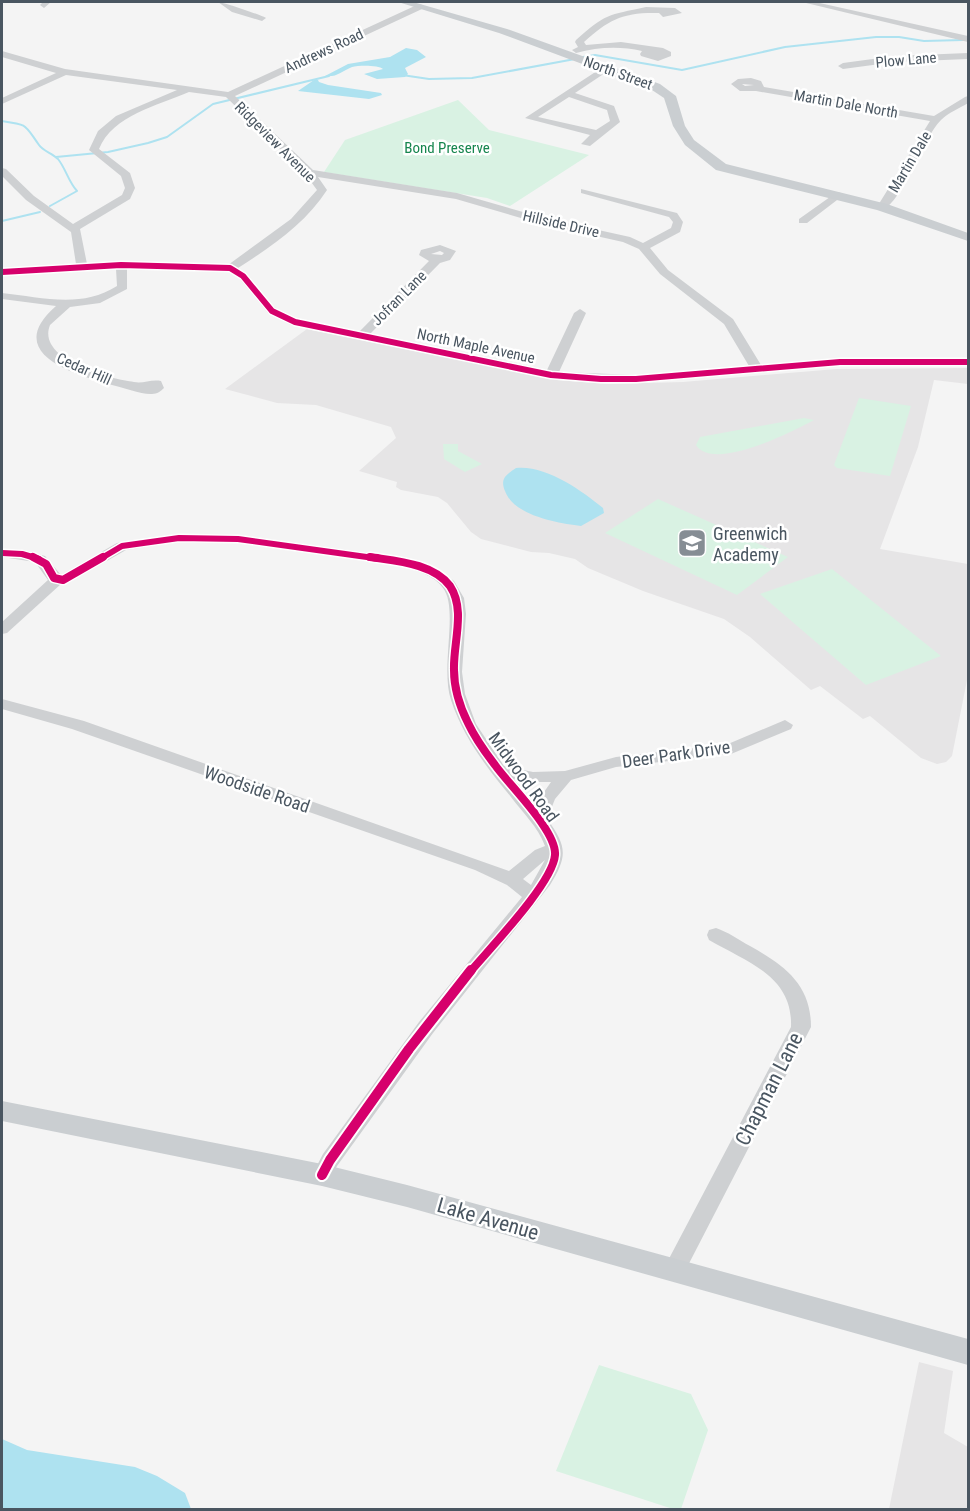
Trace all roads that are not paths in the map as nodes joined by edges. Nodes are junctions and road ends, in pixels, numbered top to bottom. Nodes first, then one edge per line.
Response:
1 (222, 2) edge
2 (403, 2) edge
3 (806, 2) edge
4 (419, 6) junction
5 (664, 11) dead end
6 (262, 18) dead end
7 (969, 39) edge
8 (648, 50) dead end
9 (2, 54) edge
10 (576, 55) junction
11 (969, 56) edge
12 (843, 66) dead end
13 (606, 69) junction
14 (65, 72) junction
15 (756, 88) dead end
16 (187, 90) junction
17 (568, 94) junction
18 (231, 97) junction
19 (969, 99) edge
20 (2, 101) edge
21 (936, 119) junction
22 (595, 133) junction
23 (586, 144) dead end
24 (2, 171) edge
25 (310, 173) junction
26 (585, 191) dead end
27 (837, 195) junction
28 (882, 207) junction
29 (100, 211) junction
30 (51, 212) junction
31 (803, 221) dead end
32 (73, 228) junction
33 (966, 233) edge
34 (643, 247) junction
35 (436, 260) dead end
36 (121, 265) junction
37 (82, 266) junction
38 (230, 268) junction
39 (2, 272) edge
40 (2, 296) edge
41 (66, 304) junction
42 (580, 313) dead end
43 (361, 336) junction
44 (969, 362) edge
45 (758, 370) junction
46 (551, 375) junction
47 (143, 387) dead end
48 (2, 553) edge
49 (57, 580) junction
50 (2, 630) edge
51 (2, 704) edge
52 (785, 725) dead end
53 (501, 771) junction
54 (565, 776) junction
55 (538, 819) junction
56 (555, 849) junction
57 (512, 878) junction
58 (532, 896) junction
59 (716, 935) dead end
60 (2, 1111) edge
61 (322, 1176) junction
62 (674, 1270) junction
63 (969, 1352) edge

1 - 6 street
2 - 4 main road, North Street
3 - 7 street
4 - 10 main road, North Street
4 - 18 street, Andrews Road
5 - 10 street
8 - 10 street
9 - 14 street, Ridgeview Avenue
10 - 13 main road, North Street
11 - 12 street, Plow Lane
13 - 17 street
13 - 27 main road, North Street
14 - 16 street, Ridgeview Avenue
14 - 20 street
15 - 21 street, Martin Dale North
16 - 18 street, Ridgeview Avenue
16 - 29 street
17 - 22 street
17 - 22 street
18 - 25 street, Ridgeview Avenue
19 - 21 street, Martin Dale
21 - 28 street, Martin Dale
22 - 23 street
24 - 30 street
25 - 34 street, Hillside Drive
25 - 38 street, Ridgeview Avenue
26 - 34 street
27 - 28 main road, North Street
27 - 31 street
28 - 33 main road, North Street
29 - 30 street
29 - 32 street
30 - 32 street
32 - 37 street
34 - 45 street, Hillside Drive
35 - 43 street, Jofran Lane
36 - 37 street
36 - 38 street
36 - 41 street
37 - 39 street
38 - 43 street, North Maple Avenue
40 - 41 street
41 - 47 street, Cedar Hill
42 - 46 street
43 - 46 street, North Maple Avenue
44 - 45 street, North Maple Avenue
45 - 46 street, North Maple Avenue
48 - 49 street
49 - 50 street, Midwood Road
49 - 53 street, Midwood Road
51 - 57 street, Woodside Road
52 - 54 street, Deer Park Drive
53 - 54 street, Deer Park Drive
53 - 55 street, Midwood Road
54 - 55 street
55 - 56 street, Midwood Road
56 - 57 street
56 - 58 street, Midwood Road
57 - 58 street, Woodside Road
58 - 61 street, Midwood Road
59 - 62 street, Chapman Lane
60 - 61 main road, Lake Avenue
61 - 62 main road, Lake Avenue
62 - 63 main road, Lake Avenue

